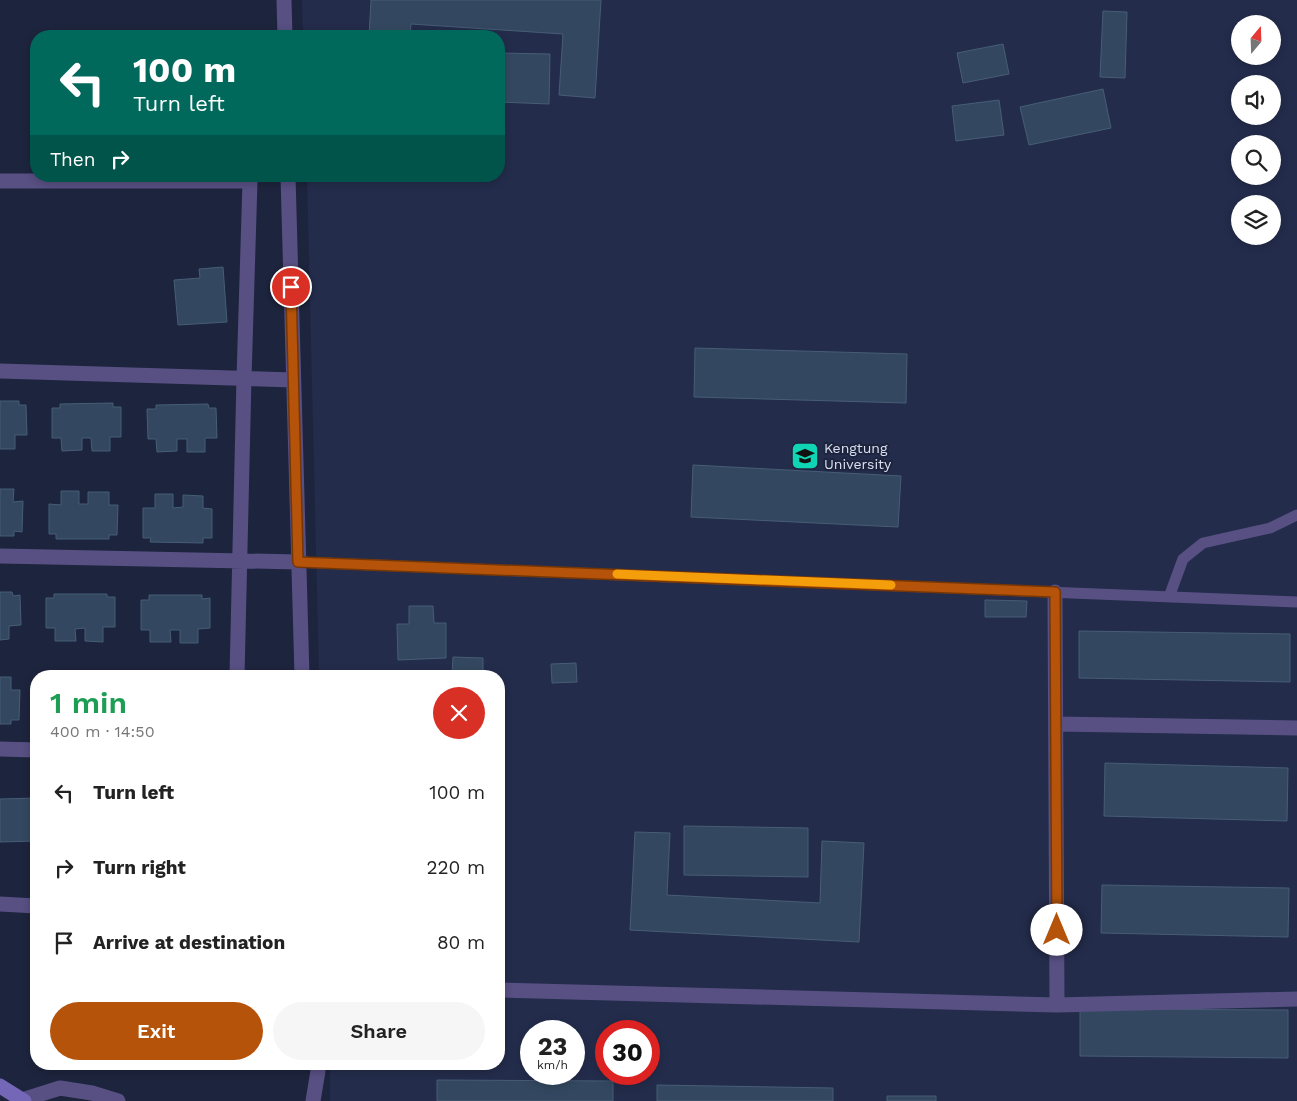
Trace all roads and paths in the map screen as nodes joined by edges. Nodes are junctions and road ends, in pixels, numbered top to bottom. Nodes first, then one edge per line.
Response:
1 (284, 0) edge
2 (285, 30) edge
3 (0, 181) edge
4 (30, 181) edge
5 (250, 182) edge
6 (288, 182) edge
7 (0, 371) edge
8 (244, 378) junction
9 (293, 380) junction
10 (1297, 515) edge
11 (0, 556) edge
12 (240, 561) junction
13 (298, 562) junction
14 (1055, 592) junction
15 (1169, 597) junction
16 (1297, 602) edge
17 (237, 670) edge
18 (302, 670) edge
19 (1056, 724) junction
20 (1297, 728) edge
21 (0, 749) edge
22 (30, 750) edge
23 (0, 904) edge
24 (30, 906) edge
25 (505, 990) edge
26 (1297, 999) edge
27 (1057, 1005) junction
28 (318, 1070) edge
29 (0, 1086) edge
30 (22, 1101) edge
31 (118, 1101) edge
32 (313, 1101) edge

1 - 2 street
3 - 4 street
5 - 8 street
6 - 9 street
7 - 8 street
8 - 9 street
8 - 12 street
9 - 13 street
10 - 15 lane
11 - 12 street
12 - 13 street
12 - 17 street
13 - 14 lane
13 - 18 street
14 - 15 lane
14 - 19 street
15 - 16 lane
19 - 20 street
19 - 27 street
21 - 22 street
23 - 24 street
25 - 27 street
26 - 27 street
28 - 32 street
29 - 30 street
30 - 31 street

